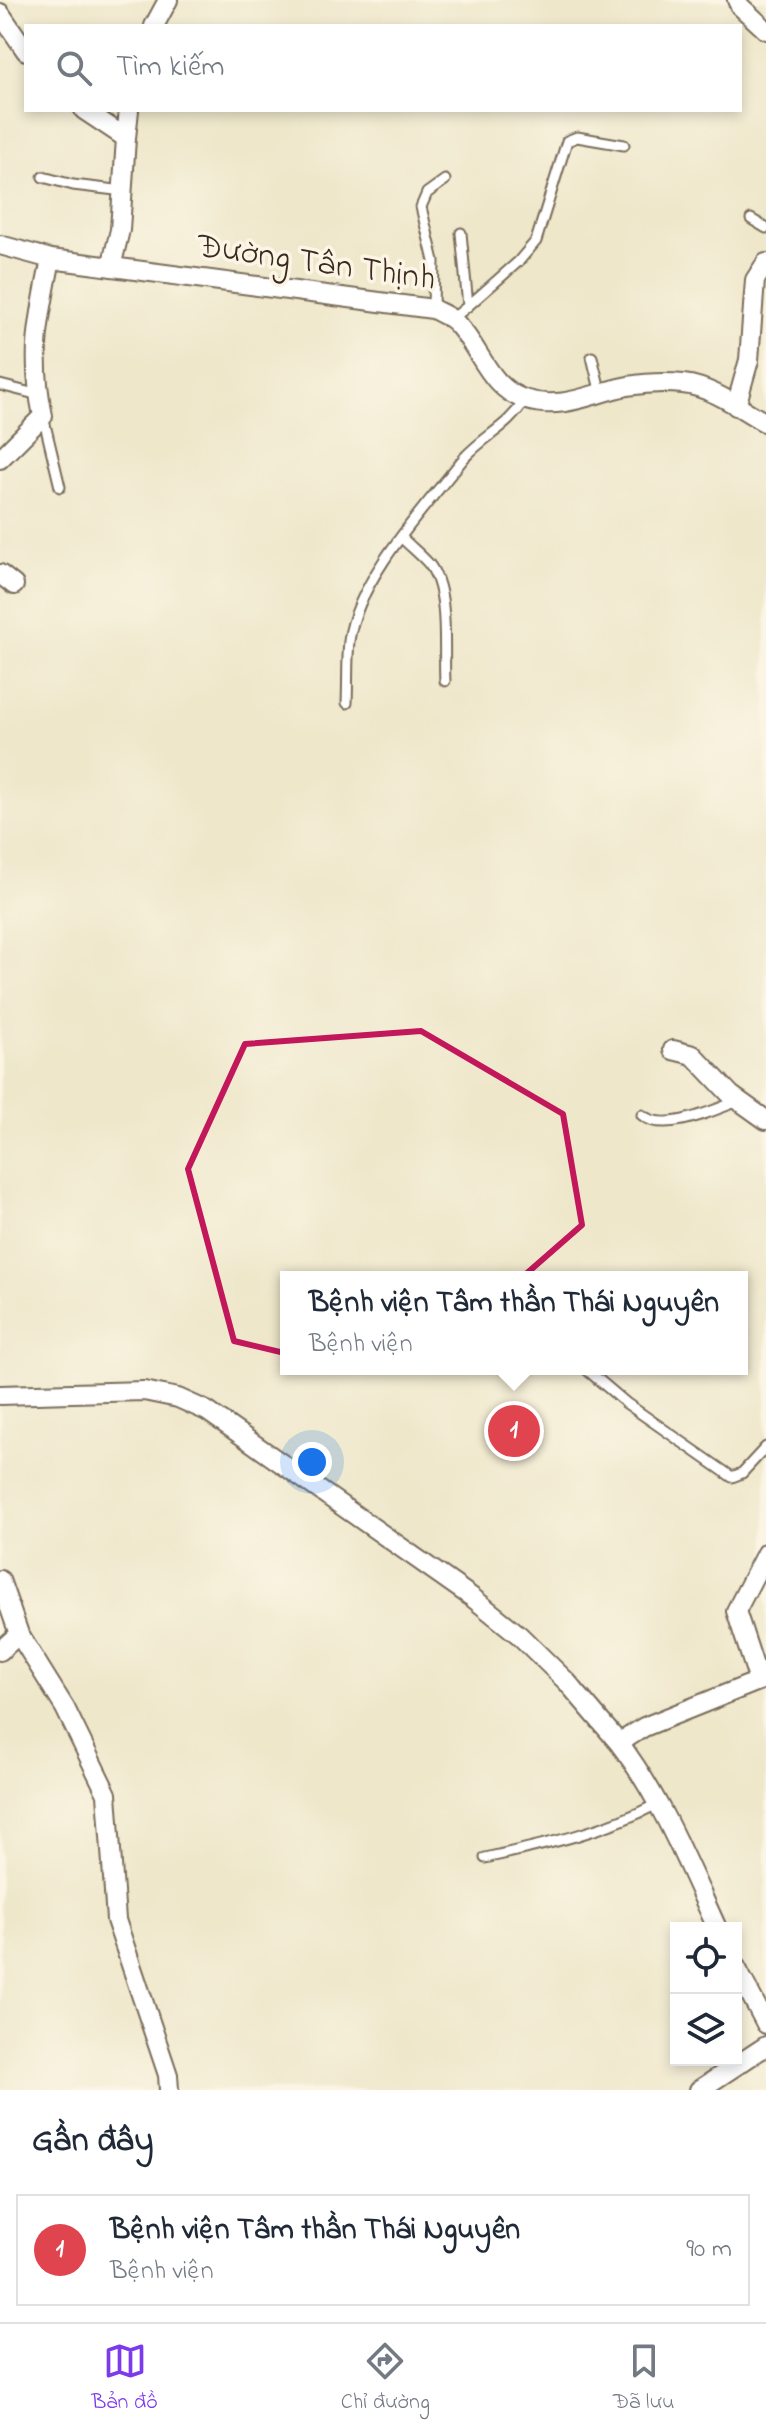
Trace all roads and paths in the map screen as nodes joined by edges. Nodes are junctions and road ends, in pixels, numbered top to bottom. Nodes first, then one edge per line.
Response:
1 (168, 0) edge
2 (737, 0) edge
3 (0, 13) edge
4 (155, 24) edge
5 (766, 30) edge
6 (24, 48) edge
7 (87, 112) edge
8 (129, 112) edge
9 (126, 138) junction
10 (624, 145) dead end
11 (43, 177) dead end
12 (445, 180) dead end
13 (124, 191) junction
14 (751, 219) dead end
15 (766, 228) edge
16 (461, 233) dead end
17 (0, 245) edge
18 (51, 259) junction
19 (766, 263) edge
20 (111, 267) junction
21 (468, 306) junction
22 (433, 309) junction
23 (452, 319) junction
24 (592, 357) dead end
25 (0, 385) edge
26 (601, 394) junction
27 (39, 395) junction
28 (525, 400) junction
29 (736, 406) junction
30 (43, 416) junction
31 (766, 423) edge
32 (0, 459) edge
33 (60, 487) dead end
34 (402, 538) junction
35 (445, 681) dead end
36 (347, 703) dead end
37 (673, 1050) dead end
38 (738, 1101) junction
39 (642, 1115) dead end
40 (766, 1120) edge
41 (593, 1375) edge
42 (0, 1395) edge
43 (766, 1447) edge
44 (766, 1553) edge
45 (0, 1580) edge
46 (19, 1634) junction
47 (0, 1651) edge
48 (762, 1680) edge
49 (619, 1743) junction
50 (657, 1804) junction
51 (485, 1858) dead end
52 (714, 1922) edge
53 (742, 1978) edge
54 (766, 2024) edge
55 (766, 2046) edge
56 (169, 2090) edge
57 (699, 2090) edge

1 - 4 street
2 - 5 street
3 - 6 street
7 - 9 street
8 - 9 street
9 - 13 street
10 - 21 lane
11 - 13 lane
12 - 22 lane
13 - 20 street
14 - 15 lane
16 - 21 lane
17 - 18 street, Đường Tân Thịnh
18 - 20 street, Đường Tân Thịnh
18 - 27 street
19 - 29 street
20 - 22 street, Đường Tân Thịnh
21 - 23 lane
22 - 23 street, Đường Tân Thịnh
23 - 28 street, Đường Tân Thịnh
24 - 26 lane
25 - 27 lane
26 - 28 street
26 - 29 street
27 - 30 street
28 - 34 lane
29 - 31 street
30 - 32 street
30 - 33 lane
34 - 35 lane
34 - 36 lane
37 - 38 street
38 - 39 lane
38 - 40 street
41 - 43 lane
42 - 49 street
44 - 48 street
45 - 46 street
46 - 47 street
46 - 56 street
48 - 49 street
49 - 50 street
50 - 51 lane
50 - 52 street
53 - 54 street
55 - 57 street

